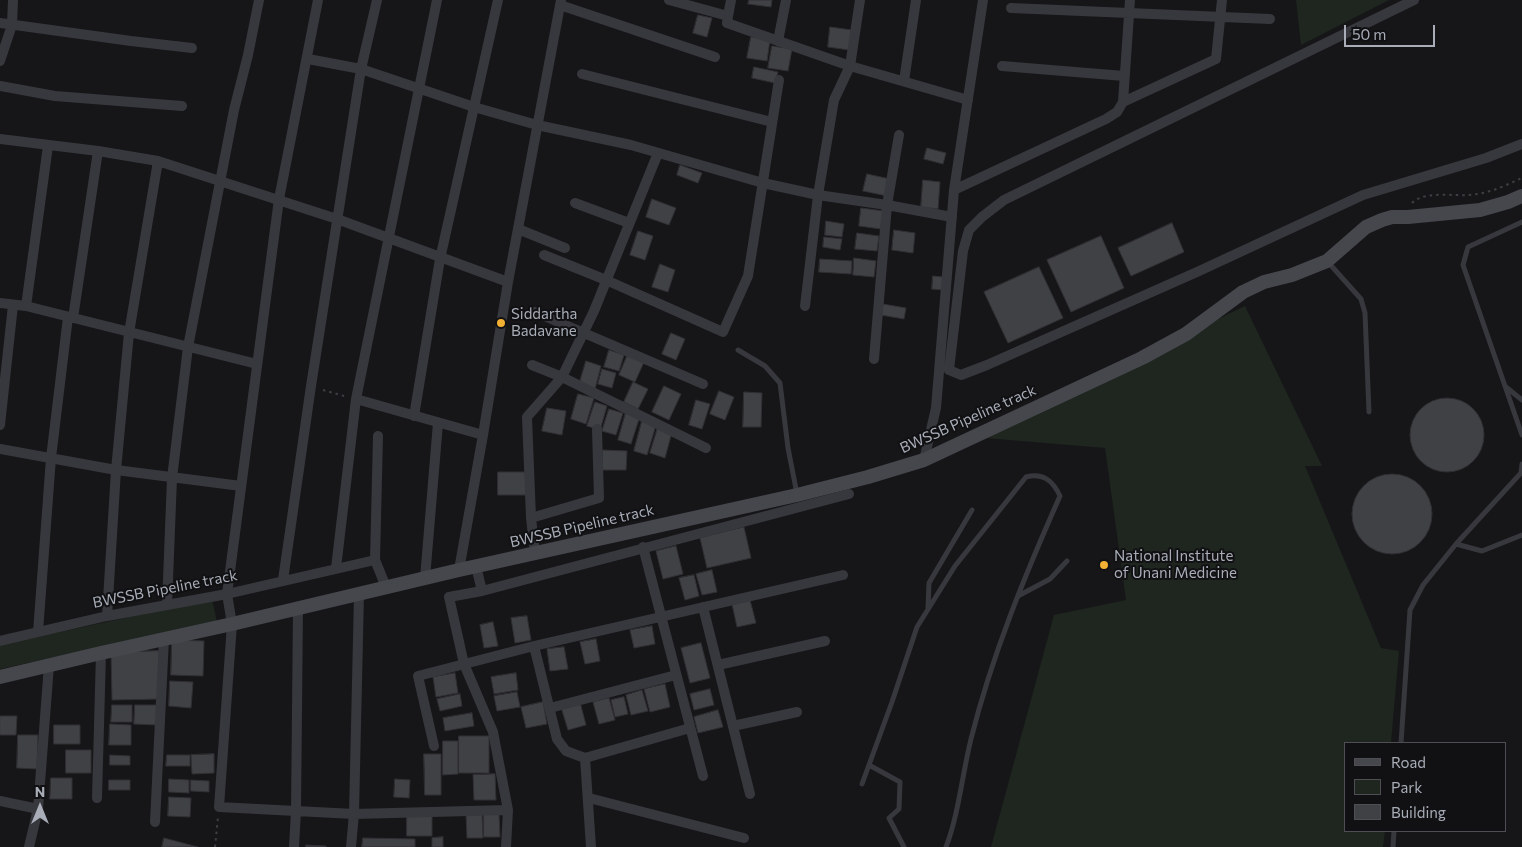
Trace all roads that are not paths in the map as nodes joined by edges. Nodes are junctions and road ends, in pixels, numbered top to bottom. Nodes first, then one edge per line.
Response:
1 (13, 0) edge
2 (259, 0) edge
3 (318, 0) edge
4 (376, 0) edge
5 (437, 0) edge
6 (498, 0) edge
7 (731, 0) edge
8 (786, 0) edge
9 (860, 0) edge
10 (916, 0) edge
11 (983, 0) edge
12 (1130, 0) edge
13 (1136, 0) edge
14 (1222, 0) edge
15 (1414, 0) edge
16 (676, 1) edge
17 (560, 3) edge
18 (1011, 8) dead end
19 (1129, 13) junction
20 (728, 16) junction
21 (1221, 16) junction
22 (1270, 18) dead end
23 (0, 23) edge
24 (12, 25) junction
25 (778, 42) junction
26 (192, 48) dead end
27 (715, 57) dead end
28 (308, 58) junction
29 (0, 61) edge
30 (850, 66) junction
31 (1002, 66) dead end
32 (361, 69) junction
33 (582, 74) dead end
34 (1124, 76) junction
35 (779, 80) dead end
36 (904, 82) junction
37 (0, 86) edge
38 (418, 89) junction
39 (968, 100) junction
40 (1123, 102) junction
41 (182, 106) dead end
42 (474, 107) junction
43 (772, 122) junction
44 (537, 126) junction
45 (899, 134) dead end
46 (0, 139) edge
47 (1522, 144) edge
48 (48, 146) junction
49 (98, 151) junction
50 (658, 153) junction
51 (158, 161) junction
52 (221, 180) junction
53 (763, 183) junction
54 (954, 190) junction
55 (818, 195) junction
56 (1522, 196) edge
57 (279, 199) junction
58 (575, 203) dead end
59 (886, 205) junction
60 (952, 217) junction
61 (337, 219) junction
62 (1522, 222) edge
63 (630, 223) junction
64 (518, 229) junction
65 (388, 238) junction
66 (565, 248) dead end
67 (544, 255) dead end
68 (440, 259) junction
69 (1327, 261) junction
70 (606, 280) junction
71 (508, 282) junction
72 (0, 303) edge
73 (13, 305) junction
74 (26, 306) junction
75 (805, 306) dead end
76 (535, 312) dead end
77 (70, 317) junction
78 (129, 333) junction
79 (584, 333) junction
80 (188, 347) junction
81 (738, 350) dead end
82 (874, 359) dead end
83 (257, 364) junction
84 (532, 364) dead end
85 (562, 377) junction
86 (703, 384) dead end
87 (1505, 386) junction
88 (356, 399) junction
89 (1522, 400) edge
90 (1370, 412) dead end
91 (414, 416) junction
92 (438, 423) junction
93 (0, 425) edge
94 (597, 429) dead end
95 (1522, 435) edge
96 (378, 436) dead end
97 (483, 436) junction
98 (706, 448) dead end
99 (0, 449) edge
100 (51, 458) junction
101 (924, 460) junction
102 (1522, 464) edge
103 (116, 470) junction
104 (172, 478) junction
105 (240, 486) junction
106 (850, 494) dead end
107 (797, 495) junction
108 (972, 510) dead end
109 (531, 518) junction
110 (1522, 535) edge
111 (1456, 544) junction
112 (643, 548) junction
113 (535, 553) junction
114 (375, 560) junction
115 (1068, 561) dead end
116 (476, 566) junction
117 (336, 568) junction
118 (458, 570) junction
119 (843, 575) dead end
120 (425, 578) junction
121 (282, 580) junction
122 (386, 587) junction
123 (482, 591) junction
124 (227, 594) junction
125 (359, 594) junction
126 (1017, 596) junction
127 (167, 605) junction
128 (703, 607) junction
129 (298, 608) junction
130 (928, 609) junction
131 (107, 616) junction
132 (661, 617) junction
133 (232, 624) junction
134 (38, 632) junction
135 (164, 639) junction
136 (0, 641) edge
137 (825, 641) dead end
138 (534, 646) junction
139 (100, 653) junction
140 (464, 664) junction
141 (49, 665) junction
142 (718, 666) junction
143 (676, 675) junction
144 (0, 677) edge
145 (550, 708) junction
146 (797, 712) dead end
147 (733, 726) junction
148 (690, 728) junction
149 (1401, 742) edge
150 (434, 746) dead end
151 (584, 758) junction
152 (869, 764) junction
153 (703, 776) dead end
154 (862, 784) dead end
155 (750, 794) dead end
156 (97, 798) dead end
157 (589, 798) junction
158 (0, 801) edge
159 (38, 809) junction
160 (508, 810) junction
161 (296, 811) junction
162 (354, 814) junction
163 (155, 822) dead end
164 (1394, 832) edge
165 (744, 838) dead end
166 (29, 847) edge
167 (294, 847) edge
168 (351, 847) edge
169 (506, 847) edge
170 (592, 847) edge
171 (904, 847) edge
172 (946, 847) edge
173 (1393, 847) edge

1 - 24 street
2 - 52 street
3 - 28 street
4 - 32 street
5 - 38 street
6 - 42 street
7 - 20 street
8 - 25 street
9 - 30 street
10 - 36 street
11 - 39 street
12 - 19 street
13 - 19 street
14 - 21 street
15 - 47 street
16 - 20 street
17 - 27 street
17 - 44 street
18 - 19 street
19 - 21 street
19 - 34 street
20 - 25 street
21 - 22 street
21 - 40 street
23 - 24 street
24 - 26 street
24 - 29 street
25 - 30 street
28 - 32 street
28 - 57 street
30 - 36 street
30 - 55 street
31 - 34 street
32 - 38 street
32 - 61 street
33 - 43 street
34 - 40 street
35 - 43 street
36 - 39 street
37 - 41 street
38 - 42 street
38 - 65 street
39 - 54 street
40 - 54 street
42 - 44 street
42 - 68 street
43 - 53 street
44 - 50 street
44 - 64 street
45 - 59 street
46 - 48 street
48 - 49 street
48 - 74 street
49 - 51 street
49 - 77 street
50 - 53 street
50 - 63 street
51 - 52 street
51 - 78 street
52 - 57 street
52 - 80 street
53 - 55 street
53 - 70 street
54 - 60 street
55 - 59 street
55 - 75 street
56 - 69 street, BWSSB Pipeline track
57 - 61 street
57 - 83 street
58 - 63 street
59 - 60 street
59 - 82 street
60 - 101 street
61 - 65 street
61 - 121 street
62 - 87 lane
63 - 70 street
64 - 66 street
64 - 71 street
65 - 68 street
65 - 88 street
67 - 70 street
68 - 71 street
68 - 91 street
69 - 90 lane
69 - 101 street, BWSSB Pipeline track
70 - 79 street
71 - 97 street
72 - 73 street
73 - 74 street
73 - 93 street
74 - 77 street
76 - 79 street
77 - 78 street
77 - 100 street
78 - 80 street
78 - 103 street
79 - 85 street
79 - 86 street
80 - 83 street
80 - 104 street
81 - 107 lane
83 - 105 street
84 - 85 street
85 - 98 street
85 - 109 street
87 - 89 lane
87 - 95 lane
88 - 91 street
88 - 117 street
91 - 92 street
92 - 97 street
92 - 120 street
94 - 109 street
96 - 114 street
97 - 118 street
99 - 100 street
100 - 103 street
100 - 134 street
101 - 107 street, BWSSB Pipeline track
102 - 111 lane
103 - 104 street
103 - 131 street
104 - 105 street
104 - 127 street
105 - 124 street
106 - 112 street
107 - 113 street, BWSSB Pipeline track
108 - 130 lane
109 - 113 street
110 - 111 lane
111 - 149 lane
112 - 123 street
112 - 132 street
113 - 116 street, BWSSB Pipeline track
114 - 117 street, BWSSB Pipeline track
114 - 122 street
115 - 126 lane
116 - 118 street, BWSSB Pipeline track
116 - 123 street
117 - 121 street, BWSSB Pipeline track
118 - 120 street, BWSSB Pipeline track
119 - 128 street
120 - 122 street, BWSSB Pipeline track
121 - 124 street, BWSSB Pipeline track
122 - 125 street, BWSSB Pipeline track
123 - 140 street
124 - 127 street, BWSSB Pipeline track
124 - 133 street
125 - 129 street, BWSSB Pipeline track
125 - 162 street
126 - 130 lane
126 - 172 lane
127 - 131 street, BWSSB Pipeline track
128 - 132 street
128 - 142 street
129 - 133 street, BWSSB Pipeline track
129 - 161 street
130 - 152 lane
131 - 134 street, BWSSB Pipeline track
132 - 138 street
132 - 143 street
133 - 135 street, BWSSB Pipeline track
133 - 161 street
134 - 136 street, BWSSB Pipeline track
135 - 139 street, BWSSB Pipeline track
135 - 163 street
137 - 142 street
138 - 140 street
138 - 145 street
139 - 141 street, BWSSB Pipeline track
139 - 156 street
140 - 150 street
140 - 160 street
141 - 144 street, BWSSB Pipeline track
141 - 159 street
142 - 147 street
143 - 145 street
143 - 148 street
145 - 151 street
146 - 147 street
147 - 155 street
148 - 151 street
148 - 153 street
151 - 157 street
152 - 154 lane
152 - 171 lane
157 - 165 street
157 - 170 street
158 - 159 street
159 - 166 street
160 - 162 street
160 - 169 street
161 - 162 street
161 - 167 street
162 - 168 street
164 - 173 lane

